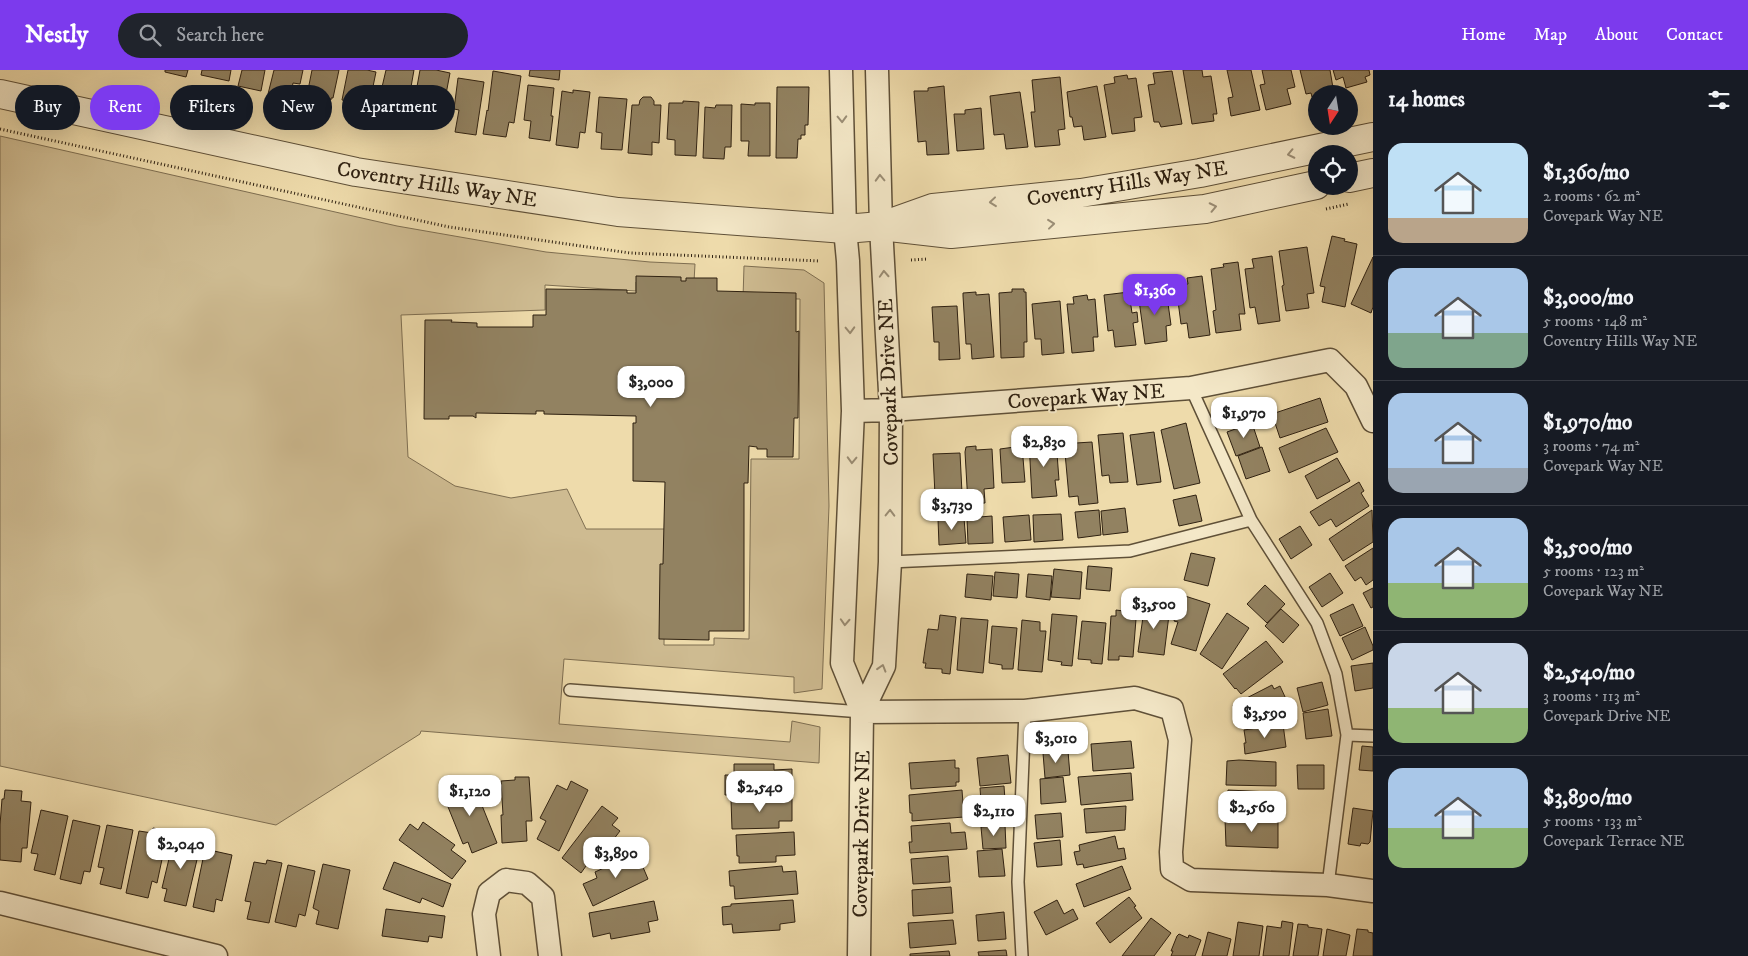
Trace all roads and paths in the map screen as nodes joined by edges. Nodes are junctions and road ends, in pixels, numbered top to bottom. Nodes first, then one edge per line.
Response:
1 (841, 70) edge
2 (877, 70) edge
3 (0, 94) edge
4 (0, 129) edge
5 (1373, 137) edge
6 (1373, 173) edge
7 (1358, 176) edge
8 (1308, 187) edge
9 (881, 226) junction
10 (845, 229) junction
11 (820, 261) dead end
12 (1191, 388) junction
13 (891, 410) junction
14 (854, 411) junction
15 (1373, 421) edge
16 (1250, 520) junction
17 (890, 562) junction
18 (570, 690) dead end
19 (1024, 711) junction
20 (862, 712) junction
21 (1347, 735) junction
22 (1373, 736) edge
23 (1328, 885) junction
24 (1373, 891) edge
25 (0, 904) edge
26 (216, 956) edge
27 (489, 956) edge
28 (550, 956) edge
29 (859, 956) edge
30 (1022, 956) edge

1 -> 10 street, Covepark Drive NE
9 -> 2 street, Covepark Drive NE
3 - 10 street, Coventry Hills Way NE
4 - 11 path
5 -> 9 street, Coventry Hills Way NE
6 - 7 street
9 -> 8 street, Coventry Hills Way NE
9 - 10 street, Coventry Hills Way NE
13 -> 9 street, Covepark Drive NE
10 -> 14 street, Covepark Drive NE
12 - 13 street, Covepark Way NE
12 - 15 street, Covepark Way NE
12 - 16 lane
13 - 14 street, Covepark Way NE
17 -> 13 street, Covepark Drive NE
14 -> 20 street, Covepark Drive NE
16 - 17 lane
16 - 21 lane
20 -> 17 street, Covepark Drive NE
18 - 20 lane
19 - 20 street
19 - 23 street
19 - 30 lane
20 - 29 street, Covepark Drive NE
21 - 22 lane
21 - 23 lane
23 - 24 street
25 - 26 street
27 - 28 street

